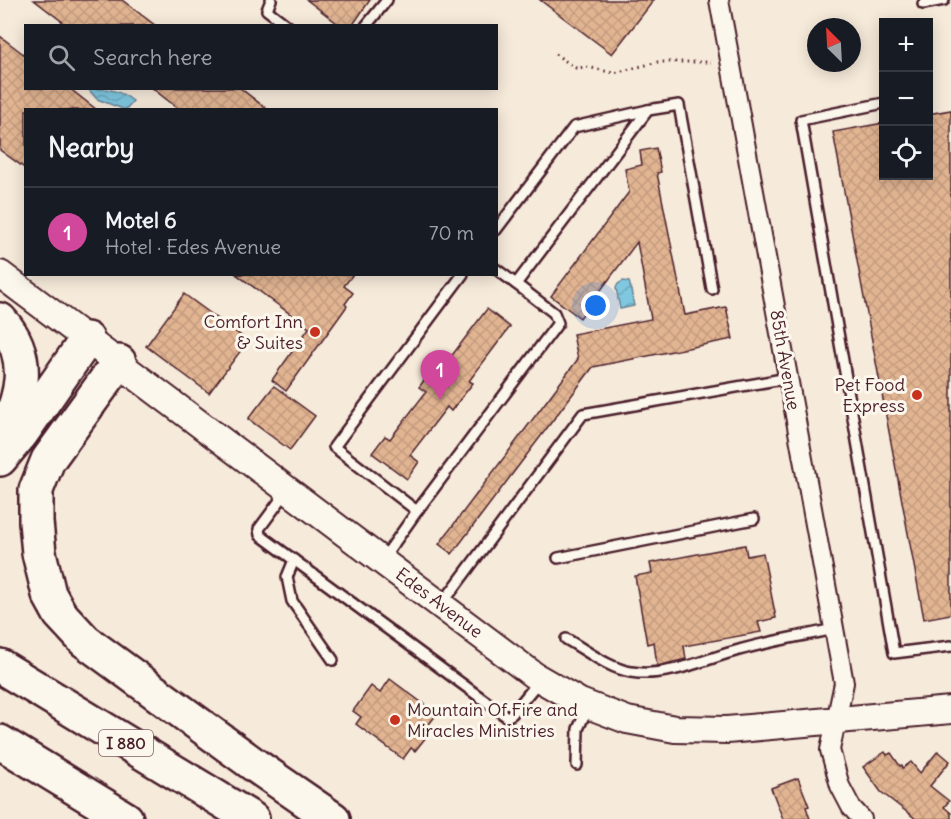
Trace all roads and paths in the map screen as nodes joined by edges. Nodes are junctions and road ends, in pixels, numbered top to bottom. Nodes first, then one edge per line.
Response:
1 (271, 0) edge
2 (387, 0) edge
3 (719, 0) edge
4 (944, 0) edge
5 (923, 4) dead end
6 (285, 24) edge
7 (368, 24) edge
8 (555, 54) dead end
9 (730, 62) junction
10 (879, 104) edge
11 (648, 110) junction
12 (498, 227) edge
13 (498, 270) edge
14 (0, 274) edge
15 (462, 276) edge
16 (516, 284) junction
17 (712, 289) dead end
18 (0, 320) edge
19 (87, 339) junction
20 (119, 362) junction
21 (788, 378) junction
22 (0, 442) edge
23 (0, 459) edge
24 (287, 489) junction
25 (417, 510) junction
26 (754, 519) dead end
27 (558, 558) dead end
28 (294, 560) junction
29 (382, 561) junction
30 (442, 605) junction
31 (834, 629) junction
32 (566, 639) dead end
33 (951, 646) edge
34 (333, 660) dead end
35 (0, 666) edge
36 (541, 679) junction
37 (588, 705) junction
38 (951, 710) edge
39 (836, 720) junction
40 (0, 742) edge
41 (0, 760) edge
42 (577, 765) dead end
43 (76, 788) junction
44 (126, 819) edge
45 (252, 819) edge
46 (333, 819) edge
47 (862, 819) edge

1 - 6 lane
2 - 7 lane
3 - 9 street, 85th Avenue
4 - 5 lane
8 - 9 path
9 - 21 street, 85th Avenue
10 - 33 lane
11 - 12 lane
11 - 16 lane
11 - 17 lane
13 - 16 lane
14 - 19 street, Edes Avenue
15 - 25 lane
16 - 25 lane
18 - 22 highway
19 - 20 street, Edes Avenue
19 - 23 highway
20 - 24 street, Edes Avenue
20 - 46 highway
21 - 30 lane
21 - 31 street, 85th Avenue
24 - 28 lane
24 - 29 street, Edes Avenue
25 - 29 lane
26 - 27 lane
28 - 34 lane
28 - 36 lane
29 - 30 street, Edes Avenue
30 - 36 street, Edes Avenue
31 - 32 lane
31 - 39 street, 85th Avenue
35 - 45 highway, I 880
36 - 37 street, Edes Avenue
37 - 39 street, Edes Avenue
37 - 42 lane
38 - 39 street, Edes Avenue
39 - 47 street, 85th Avenue
40 - 43 highway
41 - 43 highway
43 - 44 highway

